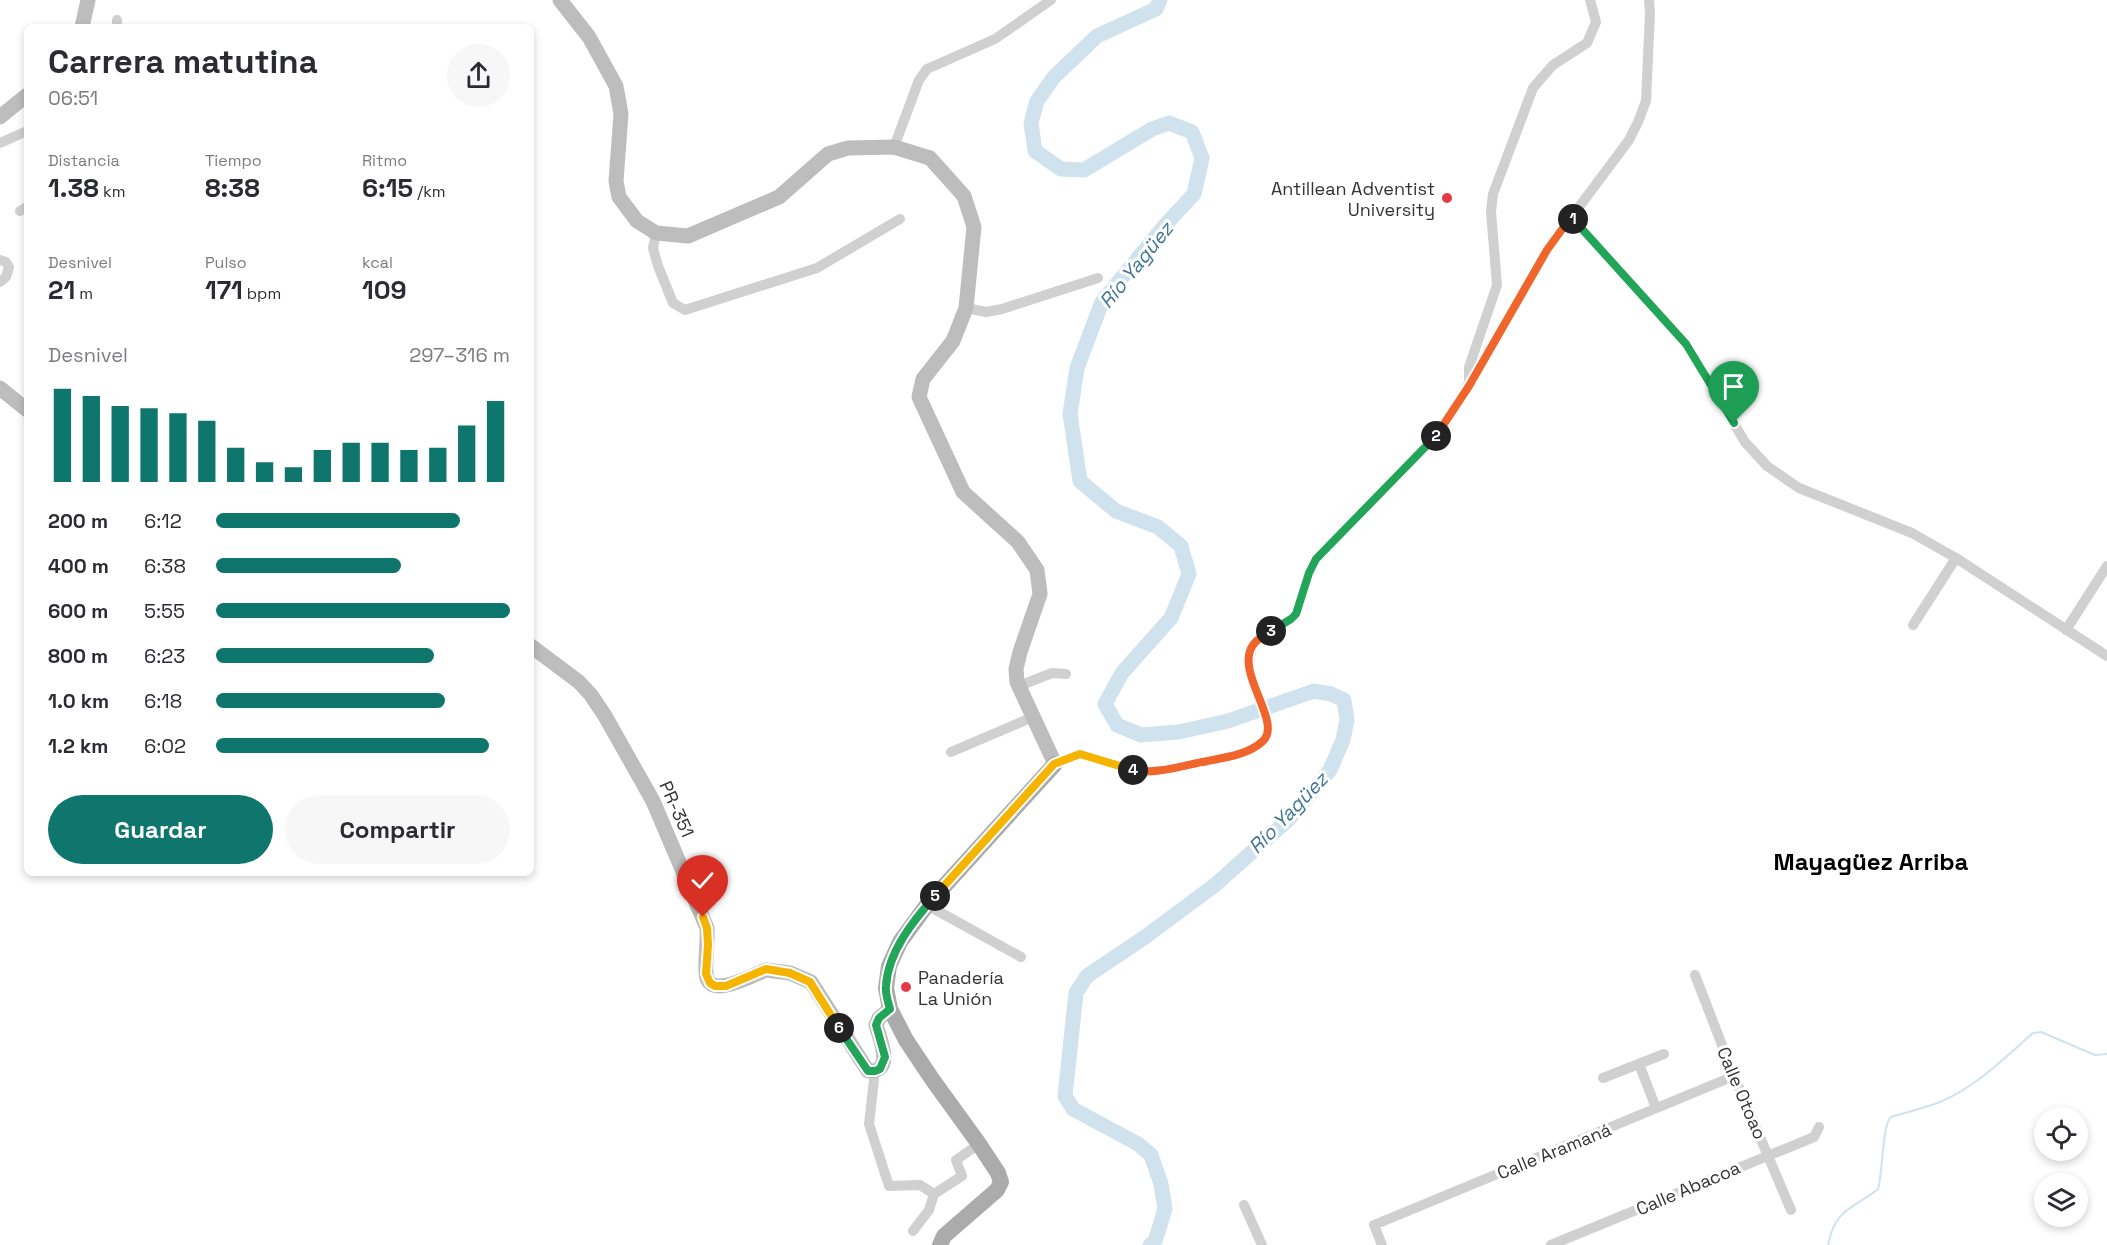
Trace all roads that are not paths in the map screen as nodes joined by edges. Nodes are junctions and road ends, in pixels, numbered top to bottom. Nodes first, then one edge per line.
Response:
1 (88, 0) edge
2 (560, 0) edge
3 (1051, 0) edge
4 (1590, 0) edge
5 (1649, 0) edge
6 (83, 24) edge
7 (24, 97) edge
8 (0, 117) edge
9 (24, 131) edge
10 (0, 143) edge
11 (894, 147) junction
12 (1571, 217) junction
13 (900, 219) dead end
14 (656, 233) junction
15 (0, 260) edge
16 (1098, 278) dead end
17 (0, 282) edge
18 (966, 308) junction
19 (1469, 386) junction
20 (0, 388) edge
21 (24, 408) edge
22 (1956, 558) junction
23 (2107, 566) edge
24 (1912, 625) dead end
25 (2066, 630) junction
26 (534, 648) edge
27 (2107, 656) edge
28 (1066, 674) dead end
29 (1019, 686) junction
30 (1033, 717) junction
31 (951, 752) dead end
32 (1054, 764) junction
33 (927, 905) junction
34 (1021, 957) dead end
35 (1695, 975) dead end
36 (890, 1009) junction
37 (1664, 1054) dead end
38 (1639, 1064) junction
39 (875, 1071) junction
40 (1734, 1076) junction
41 (1603, 1078) dead end
42 (1656, 1108) junction
43 (1819, 1127) dead end
44 (979, 1144) junction
45 (1768, 1155) junction
46 (934, 1194) junction
47 (1244, 1204) dead end
48 (1791, 1210) dead end
49 (913, 1232) dead end
50 (940, 1245) edge
51 (1262, 1245) edge
52 (1382, 1245) edge
53 (1551, 1245) edge

1 - 6 main road
2 - 14 main road
3 - 11 street
4 - 19 street
5 - 12 street
7 - 8 main road
9 - 10 street
11 - 14 main road
11 - 18 main road
12 - 19 street
12 - 22 street
13 - 14 street
15 - 17 street
16 - 18 street
18 - 29 main road
19 - 32 street
20 - 21 main road
22 - 24 street
22 - 25 street
23 - 25 street
25 - 27 street
26 - 39 main road, PR-351 / PR-351
28 - 29 street
29 - 30 main road
30 - 31 street
30 - 32 main road
32 - 33 main road
33 - 34 street
33 - 36 main road
35 - 40 street, Calle Otoao
36 - 39 main road
36 - 44 main road
37 - 38 street
38 - 41 street
38 - 42 street
39 - 46 street
40 - 42 street, Calle Aramaná
40 - 45 street, Calle Otoao
42 - 52 street, Calle Aramaná
43 - 45 street, Calle Abacoa
44 - 46 street
44 - 50 main road
45 - 48 street, Calle Otoao
45 - 53 street, Calle Abacoa
46 - 49 street
47 - 51 street

